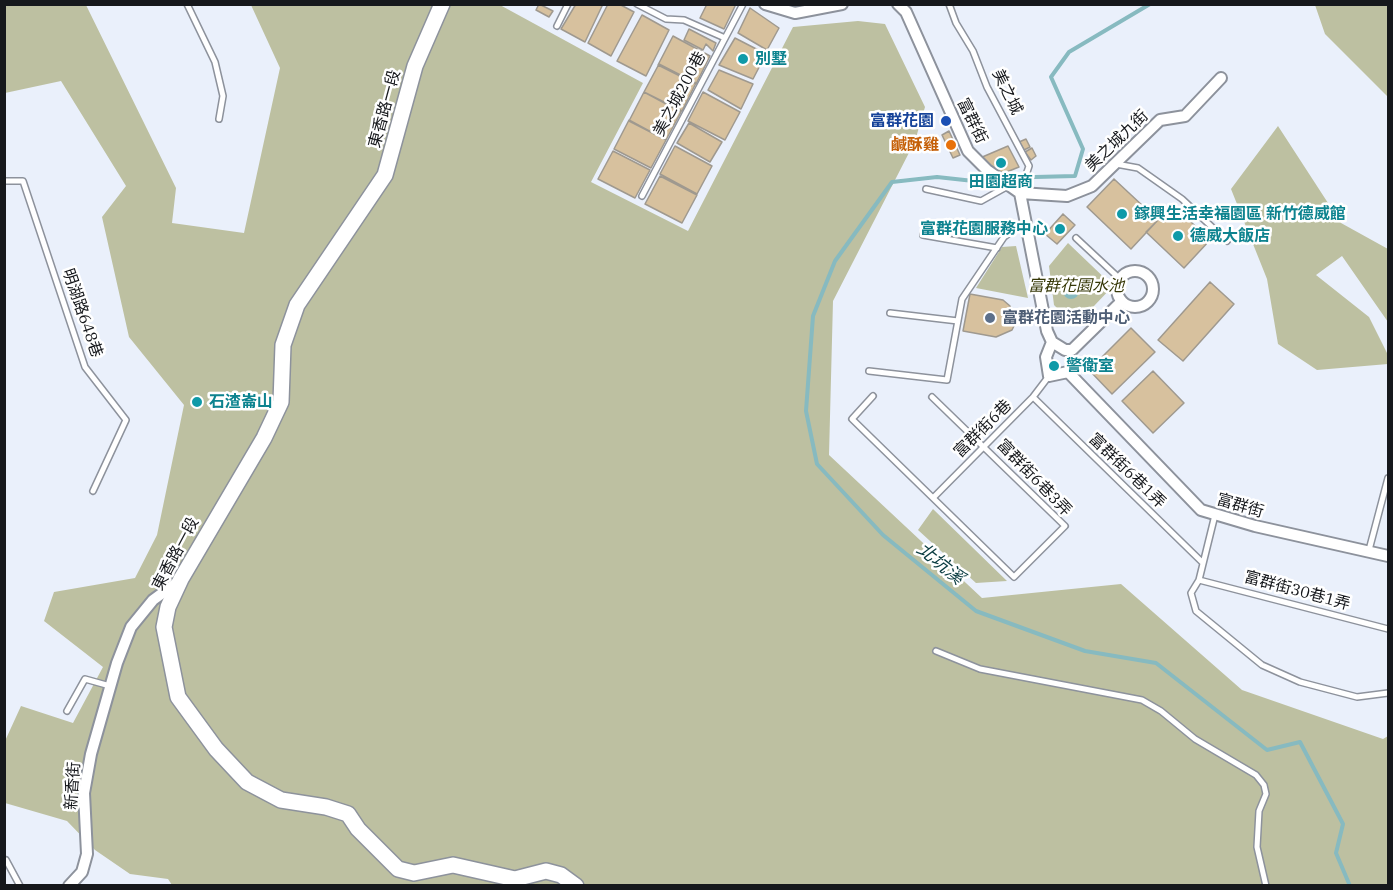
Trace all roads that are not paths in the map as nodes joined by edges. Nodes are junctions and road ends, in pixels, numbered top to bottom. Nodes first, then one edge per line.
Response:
1 (187, 4) edge
2 (442, 4) edge
3 (637, 4) edge
4 (743, 4) edge
5 (765, 4) edge
6 (842, 4) edge
7 (898, 4) edge
8 (949, 4) edge
9 (565, 5) edge
10 (557, 26) dead end
11 (726, 38) junction
12 (1221, 78) dead end
13 (219, 119) dead end
14 (1114, 164) junction
15 (4, 181) edge
16 (1010, 185) junction
17 (926, 189) dead end
18 (1020, 193) junction
19 (642, 196) dead end
20 (1024, 222) junction
21 (923, 234) dead end
22 (1076, 238) dead end
23 (1227, 241) dead end
24 (997, 248) junction
25 (1120, 279) junction
26 (1122, 302) junction
27 (890, 313) dead end
28 (958, 321) junction
29 (1052, 342) junction
30 (1065, 350) junction
31 (868, 371) dead end
32 (1068, 372) junction
33 (1049, 376) junction
34 (873, 396) dead end
35 (932, 397) dead end
36 (1033, 398) junction
37 (984, 447) junction
38 (1389, 478) edge
39 (93, 491) dead end
40 (933, 498) junction
41 (1215, 514) junction
42 (1369, 550) junction
43 (1389, 556) edge
44 (1203, 563) junction
45 (182, 579) junction
46 (1198, 579) junction
47 (1389, 629) edge
48 (936, 651) dead end
49 (110, 686) junction
50 (1389, 693) edge
51 (67, 711) dead end
52 (4, 861) edge
53 (20, 885) edge
54 (69, 885) edge
55 (576, 885) edge
56 (1266, 885) edge

1 - 13 lane
2 - 45 street, 東香路一段
3 - 11 lane
4 - 11 lane, 美之城200巷
5 - 6 street
7 - 16 street, 富群街
8 - 18 lane, 美之城
9 - 10 lane
11 - 19 lane, 美之城200巷
12 - 14 street, 美之城九街
14 - 18 street, 美之城九街
14 - 23 lane
15 - 39 lane, 明湖路648巷
16 - 17 lane
16 - 18 street, 富群街
18 - 20 street
20 - 24 lane
20 - 29 street
21 - 24 lane
22 - 25 lane
24 - 28 lane
25 - 26 street
25 - 26 street
26 - 30 street
27 - 28 lane
28 - 31 lane
29 - 30 street
29 - 33 street
30 - 32 street
32 - 33 street
32 - 41 street, 富群街
33 - 36 lane, 富群街6巷
34 - 40 lane
35 - 37 lane
36 - 37 lane, 富群街6巷
36 - 44 lane, 富群街6巷1弄
37 - 40 lane, 富群街6巷
37 - 40 lane, 富群街6巷3弄
38 - 42 lane
41 - 42 street, 富群街
41 - 44 lane
42 - 43 street, 富群街
44 - 46 lane
45 - 49 street, 新香街
45 - 55 street, 東香路一段
46 - 47 lane, 富群街30巷1弄
46 - 50 lane
48 - 56 lane
49 - 51 lane
49 - 54 street, 新香街
52 - 53 lane

